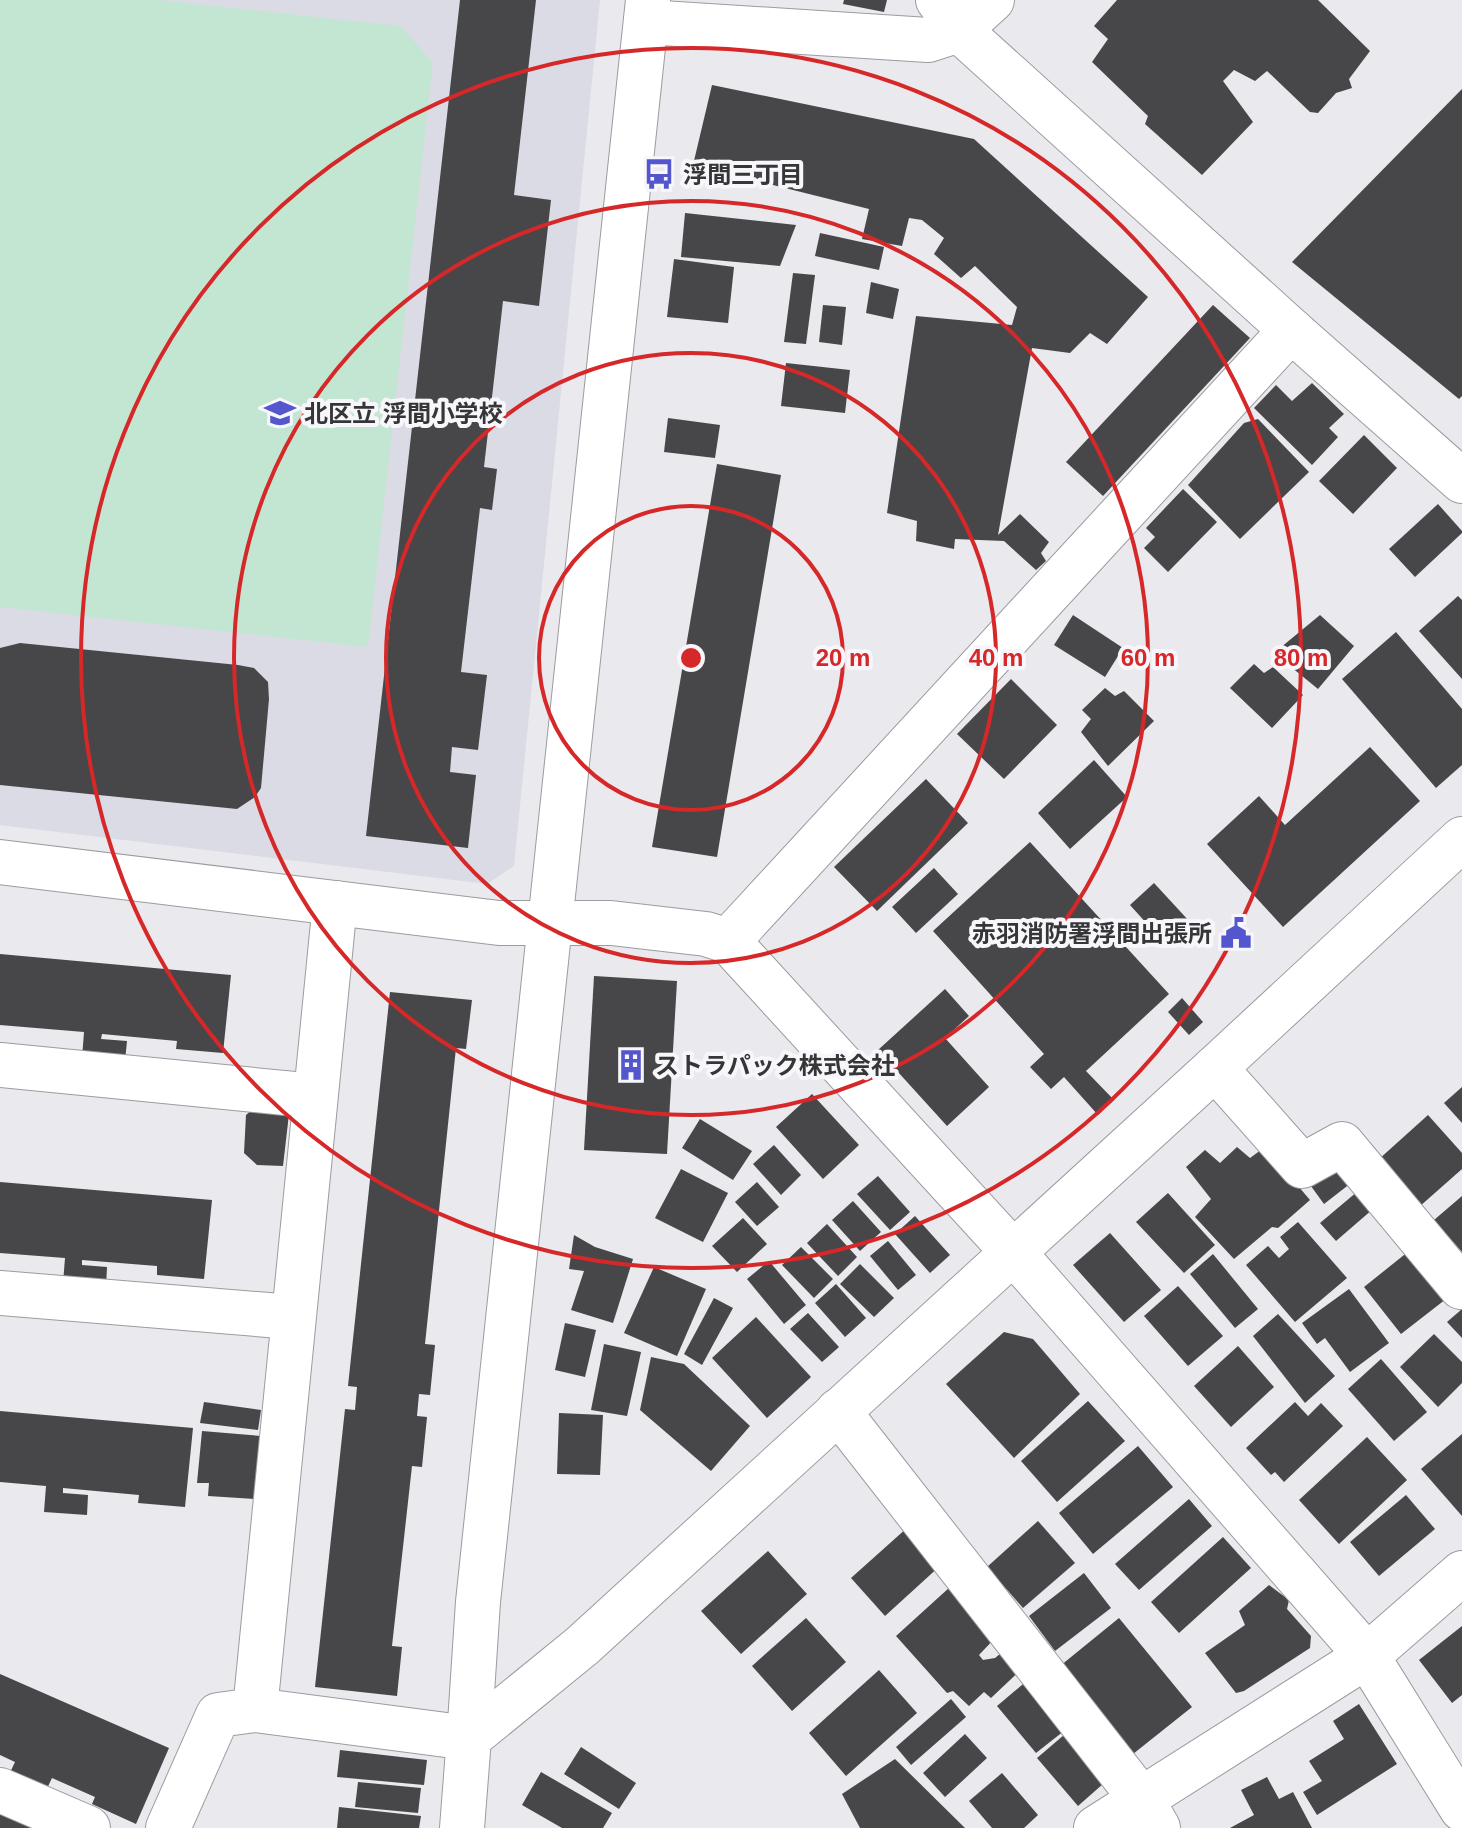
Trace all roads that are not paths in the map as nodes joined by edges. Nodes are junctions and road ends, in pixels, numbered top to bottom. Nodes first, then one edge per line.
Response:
1 (992, 0) edge
2 (647, 11) edge
3 (948, 15) edge
4 (1291, 330) junction
5 (1462, 481) edge
6 (1462, 839) edge
7 (0, 862) edge
8 (335, 903) junction
9 (549, 922) junction
10 (728, 941) junction
11 (0, 1065) edge
12 (1215, 1068) junction
13 (315, 1096) junction
14 (1013, 1252) junction
15 (1461, 1287) edge
16 (0, 1293) edge
17 (293, 1317) junction
18 (838, 1411) junction
19 (1462, 1573) edge
20 (1367, 1656) junction
21 (255, 1710) junction
22 (469, 1738) junction
23 (0, 1790) edge
24 (1462, 1809) edge
25 (1150, 1814) edge
26 (88, 1828) edge
27 (168, 1828) edge
28 (462, 1828) edge
29 (1096, 1828) edge

1 - 3 street
2 - 3 street
2 - 9 street
3 - 4 street
4 - 5 street
4 - 10 street
6 - 12 street
7 - 8 street
8 - 9 street
8 - 13 street
9 - 10 street
9 - 22 street
10 - 14 street
11 - 13 street
12 - 14 street
12 - 15 street
13 - 17 street
14 - 18 street
14 - 20 street
16 - 17 street
17 - 21 street
18 - 22 street
18 - 25 street
19 - 20 street
20 - 24 street
20 - 25 street
21 - 22 street
21 - 27 street
22 - 28 street
23 - 26 street
25 - 29 street

